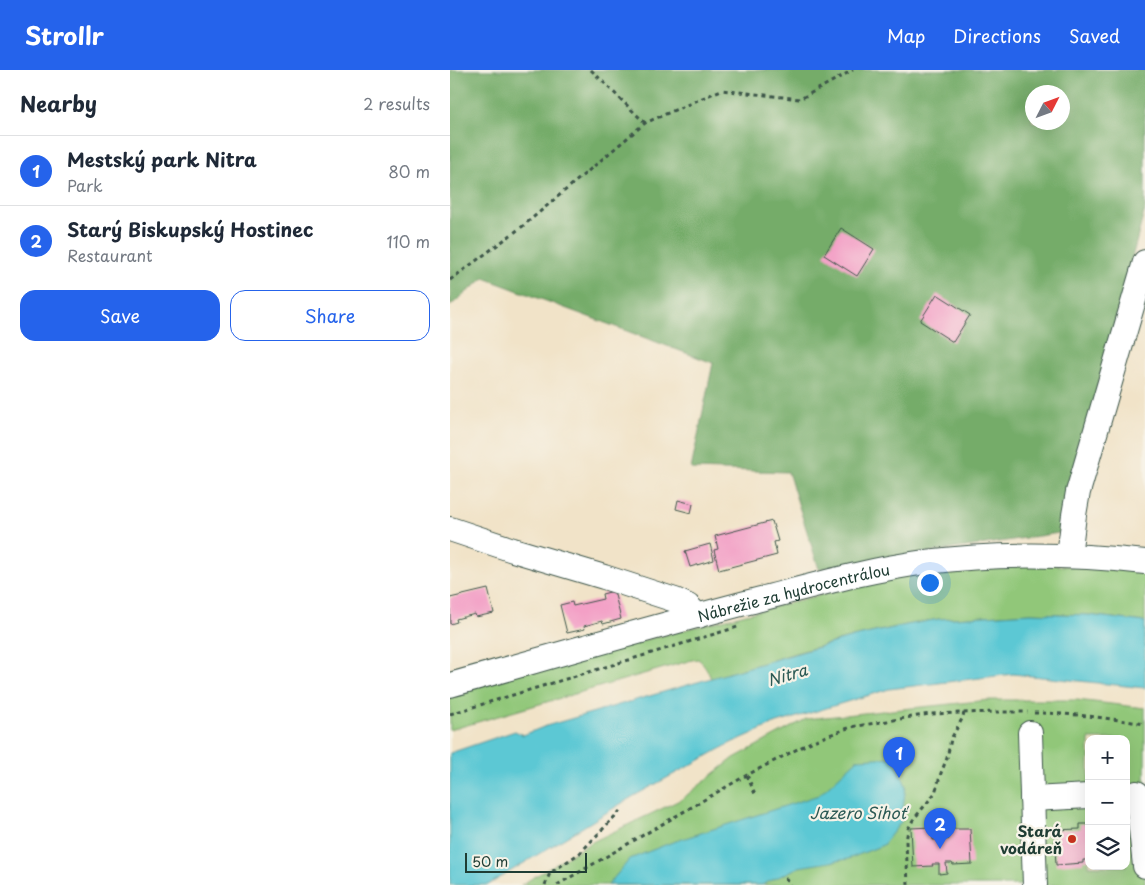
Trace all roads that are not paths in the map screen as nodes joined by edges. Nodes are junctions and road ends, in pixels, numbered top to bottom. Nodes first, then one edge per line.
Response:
1 (1145, 262) edge
2 (450, 529) edge
3 (1069, 556) junction
4 (1145, 562) edge
5 (698, 616) junction
6 (450, 685) edge
7 (1030, 733) dead end
8 (1136, 793) edge
9 (1085, 796) edge
10 (1032, 800) junction
11 (1145, 866) edge
12 (1035, 885) edge

1 - 3 street
2 - 5 street
3 - 4 street, Nábrežie za hydrocentrálou
3 - 5 street, Nábrežie za hydrocentrálou
5 - 6 street, Nábrežie za hydrocentrálou
7 - 10 street
8 - 11 street
9 - 10 street
10 - 12 street

